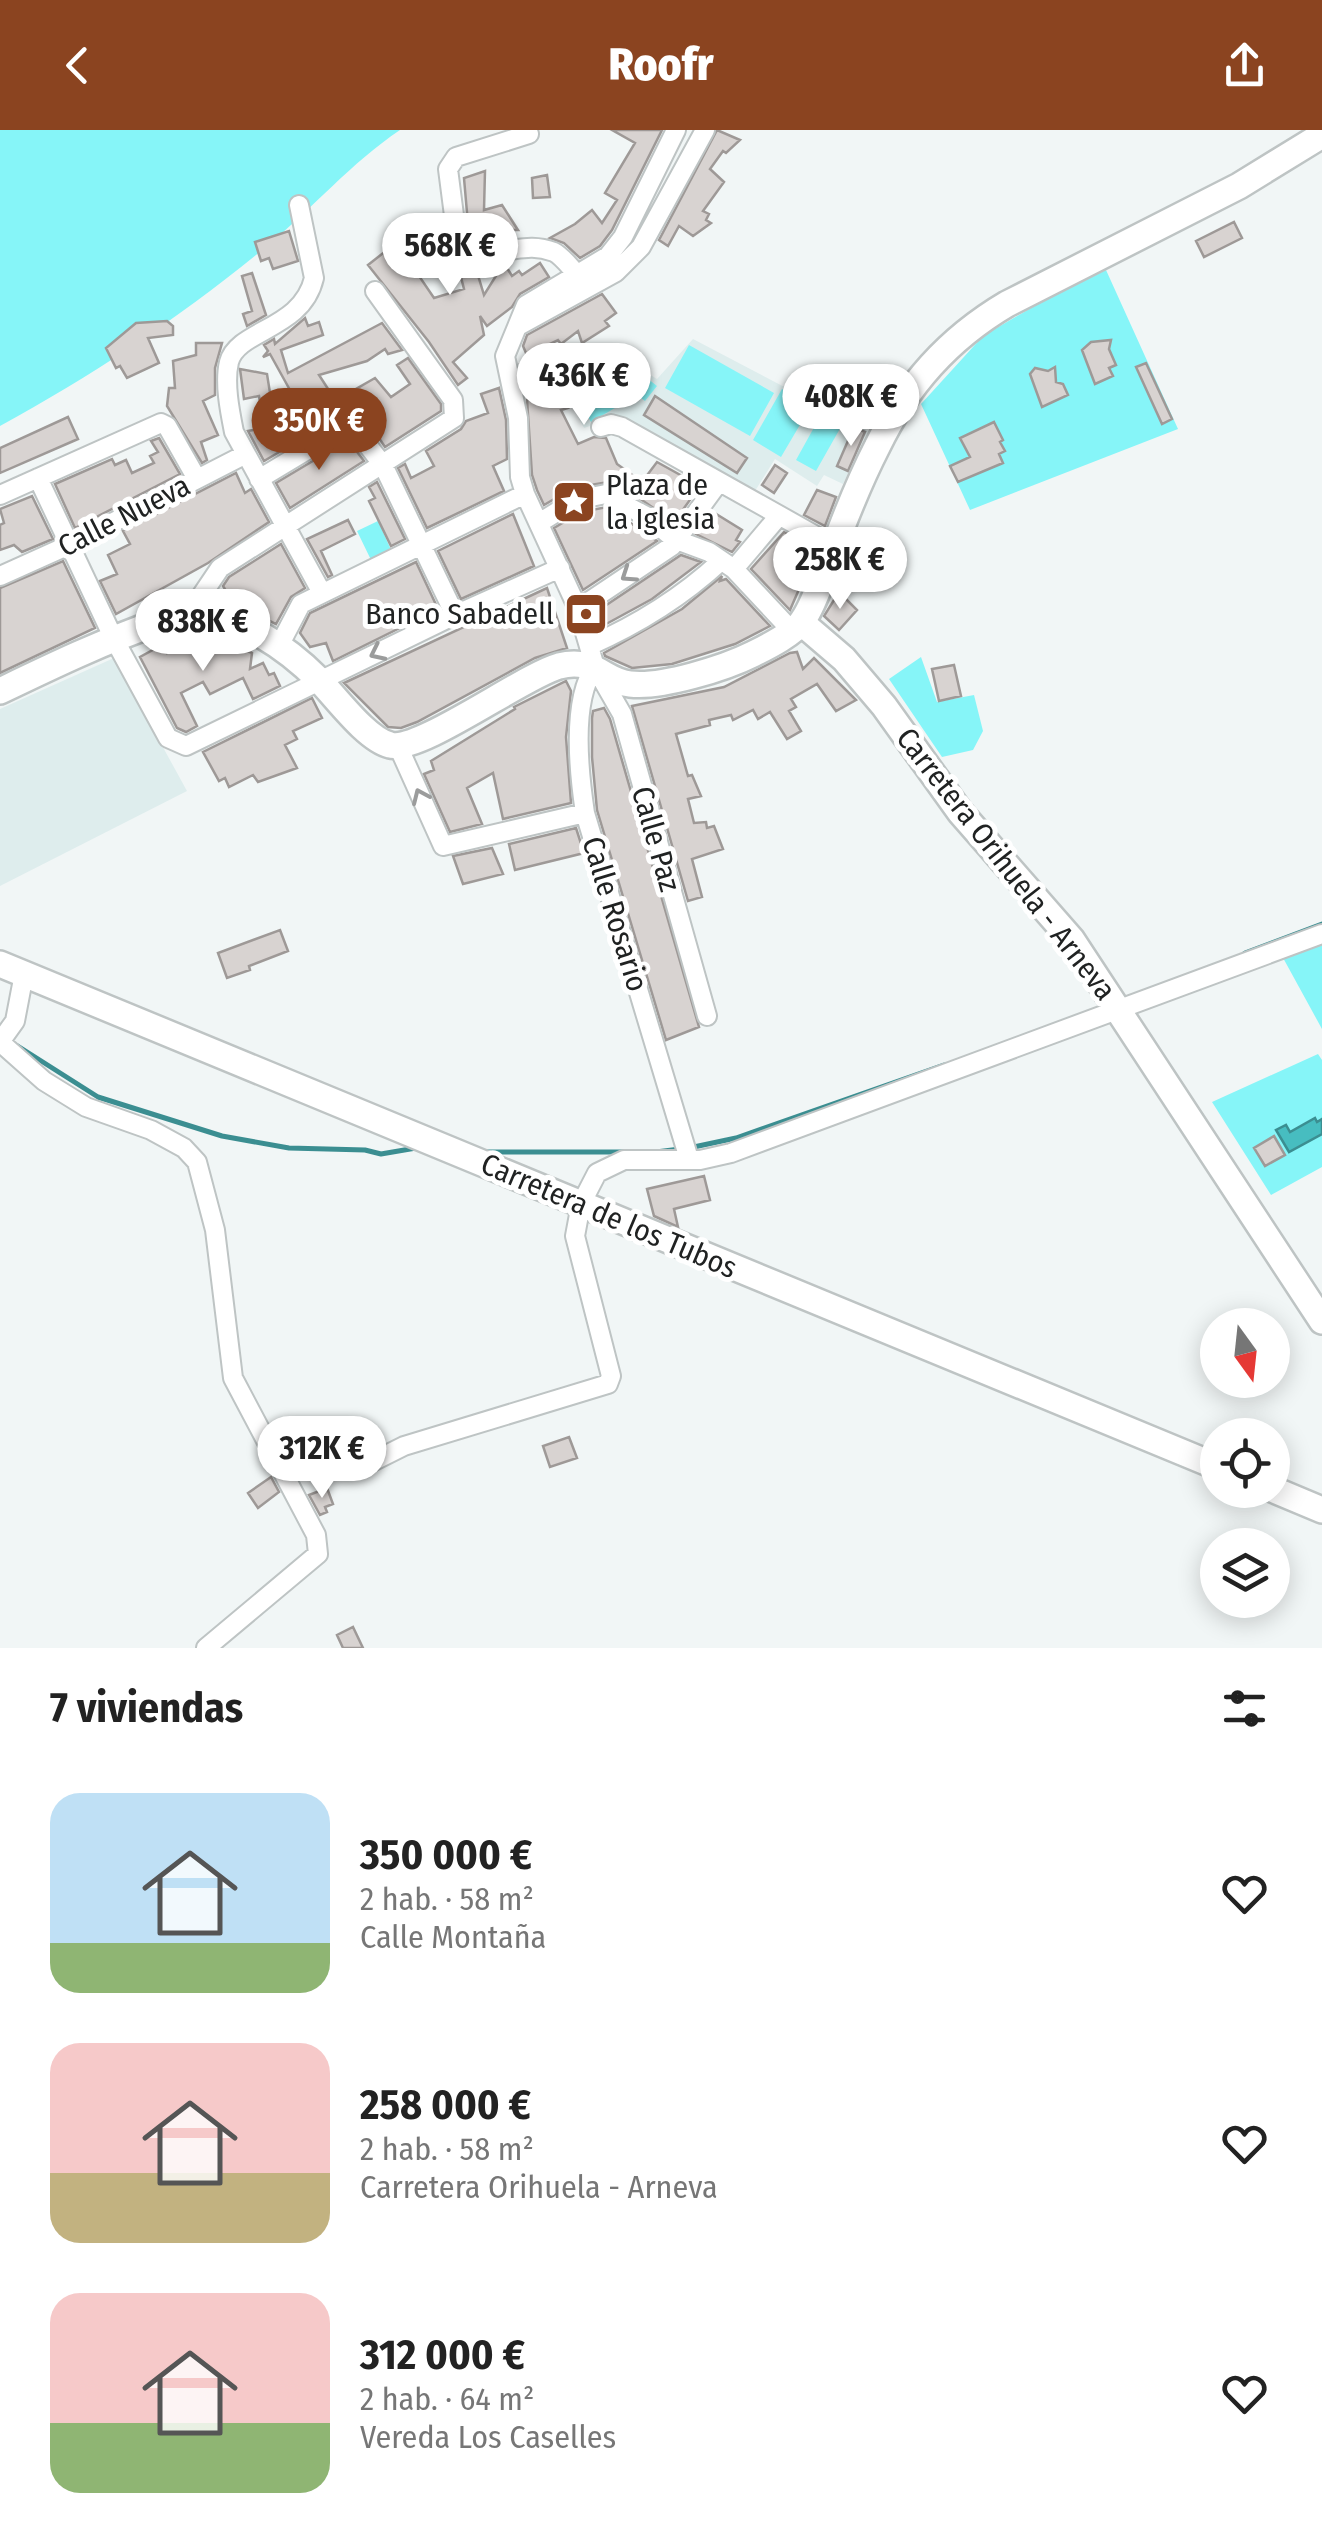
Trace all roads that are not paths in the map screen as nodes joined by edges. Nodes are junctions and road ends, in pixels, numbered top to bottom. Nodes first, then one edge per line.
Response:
1 (676, 130) edge
2 (706, 130) edge
3 (529, 134) dead end
4 (1322, 135) edge
5 (299, 205) dead end
6 (577, 274) junction
7 (375, 291) dead end
8 (518, 326) junction
9 (339, 400) dead end
10 (352, 423) junction
11 (601, 427) dead end
12 (246, 454) junction
13 (383, 465) junction
14 (38, 478) junction
15 (197, 479) junction
16 (260, 479) junction
17 (719, 482) junction
18 (525, 494) junction
19 (0, 495) edge
20 (778, 516) junction
21 (539, 523) junction
22 (285, 526) junction
23 (674, 539) junction
24 (70, 544) junction
25 (422, 544) junction
26 (834, 546) junction
27 (728, 565) junction
28 (560, 568) junction
29 (0, 576) edge
30 (322, 593) junction
31 (578, 609) junction
32 (191, 610) junction
33 (455, 614) junction
34 (797, 626) junction
35 (113, 638) junction
36 (279, 646) junction
37 (592, 656) junction
38 (319, 680) junction
39 (1, 689) edge
40 (398, 746) junction
41 (586, 813) junction
42 (1322, 934) edge
43 (12, 969) edge
44 (1116, 1006) junction
45 (707, 1016) dead end
46 (689, 1159) junction
47 (580, 1204) junction
48 (1322, 1321) edge
49 (1200, 1460) edge
50 (370, 1463) dead end
51 (1290, 1497) edge
52 (1322, 1510) edge
53 (206, 1648) edge

1 - 6 street
2 - 8 street
3 - 6 street
4 - 26 main road
5 - 12 street
6 - 8 street
7 - 13 street
8 - 18 street, Calle Paz
9 - 10 street
10 - 13 street
10 - 16 street
11 - 17 street
12 - 15 street, Calle Nueva
12 - 16 street
13 - 22 street
13 - 25 street
14 - 15 street
14 - 19 street
14 - 24 street
15 - 24 street, Calle Nueva
16 - 22 street
17 - 20 street
17 - 23 street
18 - 21 street, Calle Paz
18 - 25 street
20 - 26 street
20 - 27 street
21 - 23 street
21 - 28 street, Calle Paz
22 - 30 street
22 - 32 street
23 - 27 street
23 -> 31 street
24 - 29 street, Calle Nueva
24 - 35 street
25 - 30 street
25 - 33 street
26 - 34 main road
27 - 34 street
27 - 37 street
28 - 31 street, Calle Paz
28 - 33 street
30 - 36 street
31 - 37 street, Calle Paz
32 - 35 main road
32 - 36 main road
33 -> 38 street
34 - 37 main road
34 - 44 main road, Carretera Orihuela - Arneva
35 - 38 street
35 - 39 main road
36 - 38 main road
37 - 40 main road
37 - 41 street, Calle Rosario
37 - 45 street, Calle Paz
38 - 40 main road
41 -> 40 street
41 - 46 street, Calle Rosario
42 - 44 street
43 - 47 main road, Carretera de los Tubos
43 - 53 street
44 - 46 street
44 - 48 main road, Carretera Orihuela - Arneva
46 - 47 street
47 - 49 main road, Carretera de los Tubos
47 - 50 street
51 - 52 main road

